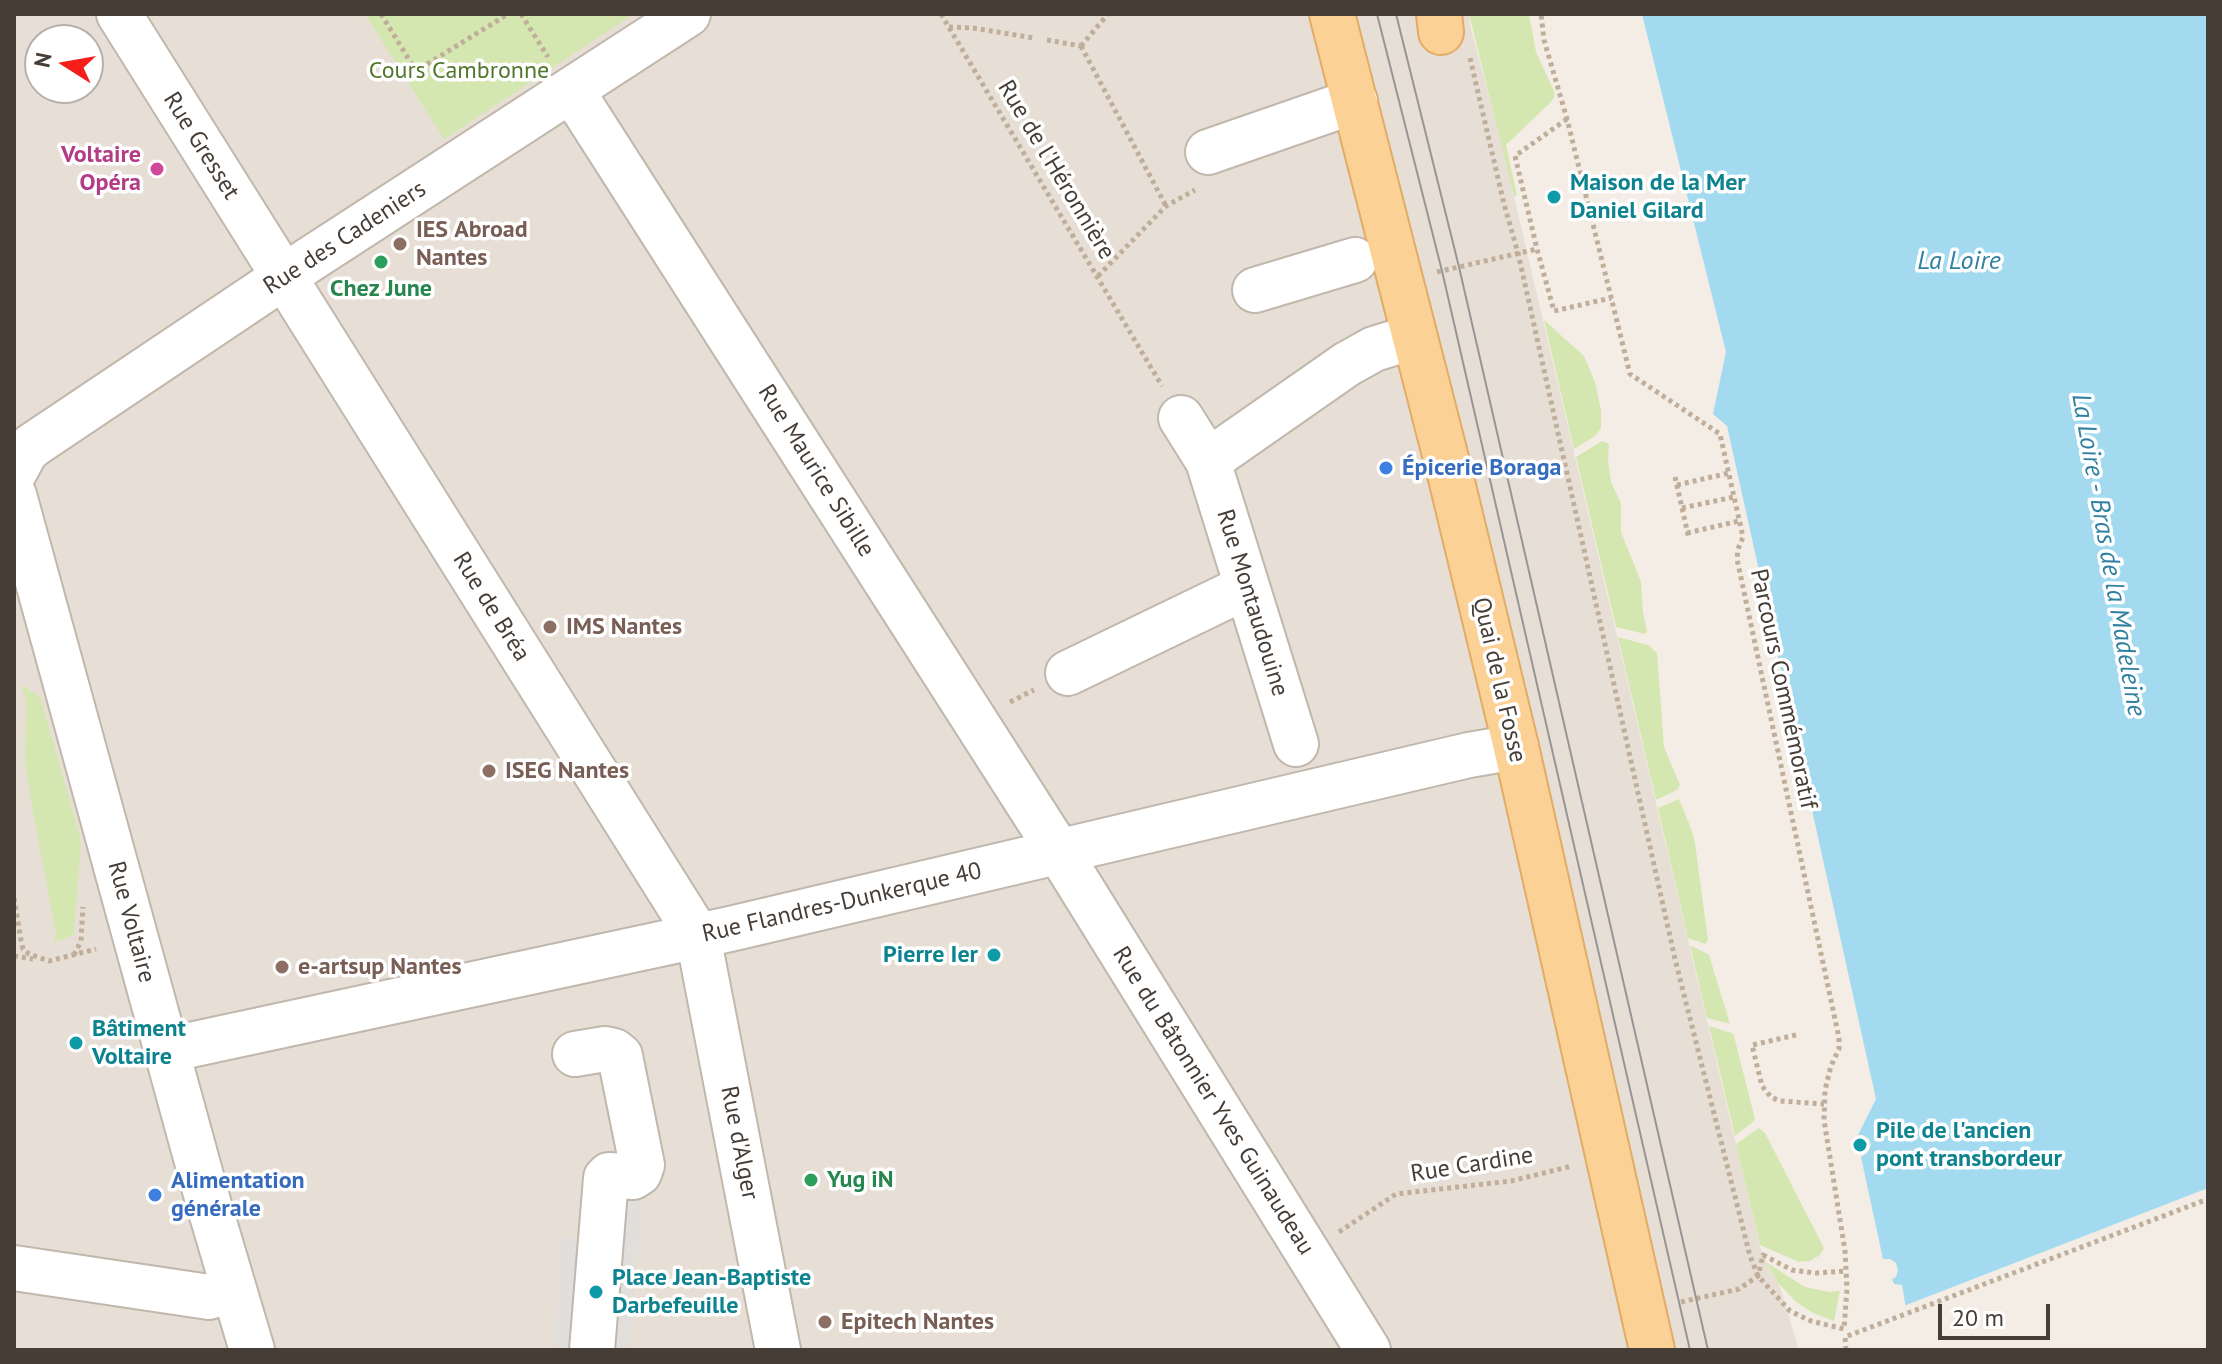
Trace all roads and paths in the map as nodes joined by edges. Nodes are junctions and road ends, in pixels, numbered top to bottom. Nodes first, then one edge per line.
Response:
1 (119, 14) edge
2 (381, 14) edge
3 (508, 14) edge
4 (521, 14) edge
5 (688, 14) edge
6 (941, 14) edge
7 (1108, 14) edge
8 (1332, 14) edge
9 (1541, 14) edge
10 (1444, 26) edge
11 (949, 27) junction
12 (1034, 38) dead end
13 (1047, 40) dead end
14 (1081, 46) junction
15 (563, 79) junction
16 (1355, 101) junction
17 (1567, 119) junction
18 (1208, 152) dead end
19 (1537, 249) junction
20 (1518, 253) junction
21 (1355, 260) dead end
22 (1098, 276) junction
23 (284, 278) junction
24 (1400, 281) junction
25 (1255, 290) dead end
26 (1611, 298) junction
27 (1413, 337) junction
28 (1139, 346) dead end
29 (1181, 418) dead end
30 (1208, 461) junction
31 (14, 473) edge
32 (1729, 473) junction
33 (14, 495) edge
34 (1734, 497) junction
35 (1682, 508) junction
36 (1739, 521) junction
37 (1246, 587) junction
38 (1068, 673) dead end
39 (1516, 747) junction
40 (1304, 769) junction
41 (1059, 852) junction
42 (14, 898) edge
43 (698, 936) junction
44 (100, 948) dead end
45 (14, 956) edge
46 (46, 961) junction
47 (1796, 1035) dead end
48 (167, 1050) junction
49 (575, 1054) dead end
50 (1824, 1104) junction
51 (1608, 1159) junction
52 (2208, 1199) edge
53 (1350, 1225) dead end
54 (1763, 1255) dead end
55 (14, 1268) edge
56 (1847, 1271) junction
57 (233, 1288) junction
58 (251, 1348) edge
59 (592, 1350) edge
60 (778, 1350) edge
61 (1368, 1350) edge
62 (1652, 1350) edge
63 (1846, 1350) edge

1 - 23 street, Rue Gresset
2 - 3 path
4 - 15 path
5 - 15 street, Rue des Cadeniers
6 - 11 path, Rue de l'Héronnière
7 - 14 path
8 - 16 main road, Quai de la Fosse
9 - 17 path, Parcours Commémoratif
10 - 20 path
11 - 12 path
11 - 22 path, Rue de l'Héronnière
13 - 14 path
14 - 22 path
15 - 23 street, Rue des Cadeniers
15 - 41 street, Rue Maurice Sibille
16 - 18 street
16 - 24 main road, Quai de la Fosse
17 - 19 path
17 - 26 path, Parcours Commémoratif
19 - 20 path
19 - 26 path
20 - 24 path
20 - 56 path, Parcours Commémoratif
21 - 25 street
22 - 28 path, Rue de l'Héronnière
23 - 31 street, Rue des Cadeniers
23 - 43 street, Rue de Bréa
24 - 27 main road, Quai de la Fosse
26 - 32 path, Parcours Commémoratif
27 - 30 street
27 - 39 main road, Quai de la Fosse
29 - 30 street, Rue Montaudouine
30 - 37 street, Rue Montaudouine
32 - 34 path, Parcours Commémoratif
32 - 35 path
33 - 48 street, Rue Voltaire
34 - 35 path
34 - 36 path, Parcours Commémoratif
35 - 36 path
36 - 50 path, Parcours Commémoratif
37 - 38 street
37 - 40 street, Rue Montaudouine
39 - 40 street, Rue Flandres-Dunkerque 40
39 - 51 main road, Quai de la Fosse
40 - 41 street, Rue Flandres-Dunkerque 40
41 - 43 street, Rue Flandres-Dunkerque 40
41 - 61 street, Rue du Bâtonnier Yves Guinaudeau
42 - 46 path
43 - 48 street, Rue Flandres-Dunkerque 40
43 - 60 street, Rue d'Alger
44 - 46 path
45 - 46 path
47 - 50 path
48 - 57 street, Rue Voltaire
49 - 59 street
50 - 56 path, Parcours Commémoratif
51 - 53 path, Rue Cardine
51 - 62 main road, Quai de la Fosse
52 - 63 path
54 - 56 path
55 - 57 street
57 - 58 street, Rue Voltaire

